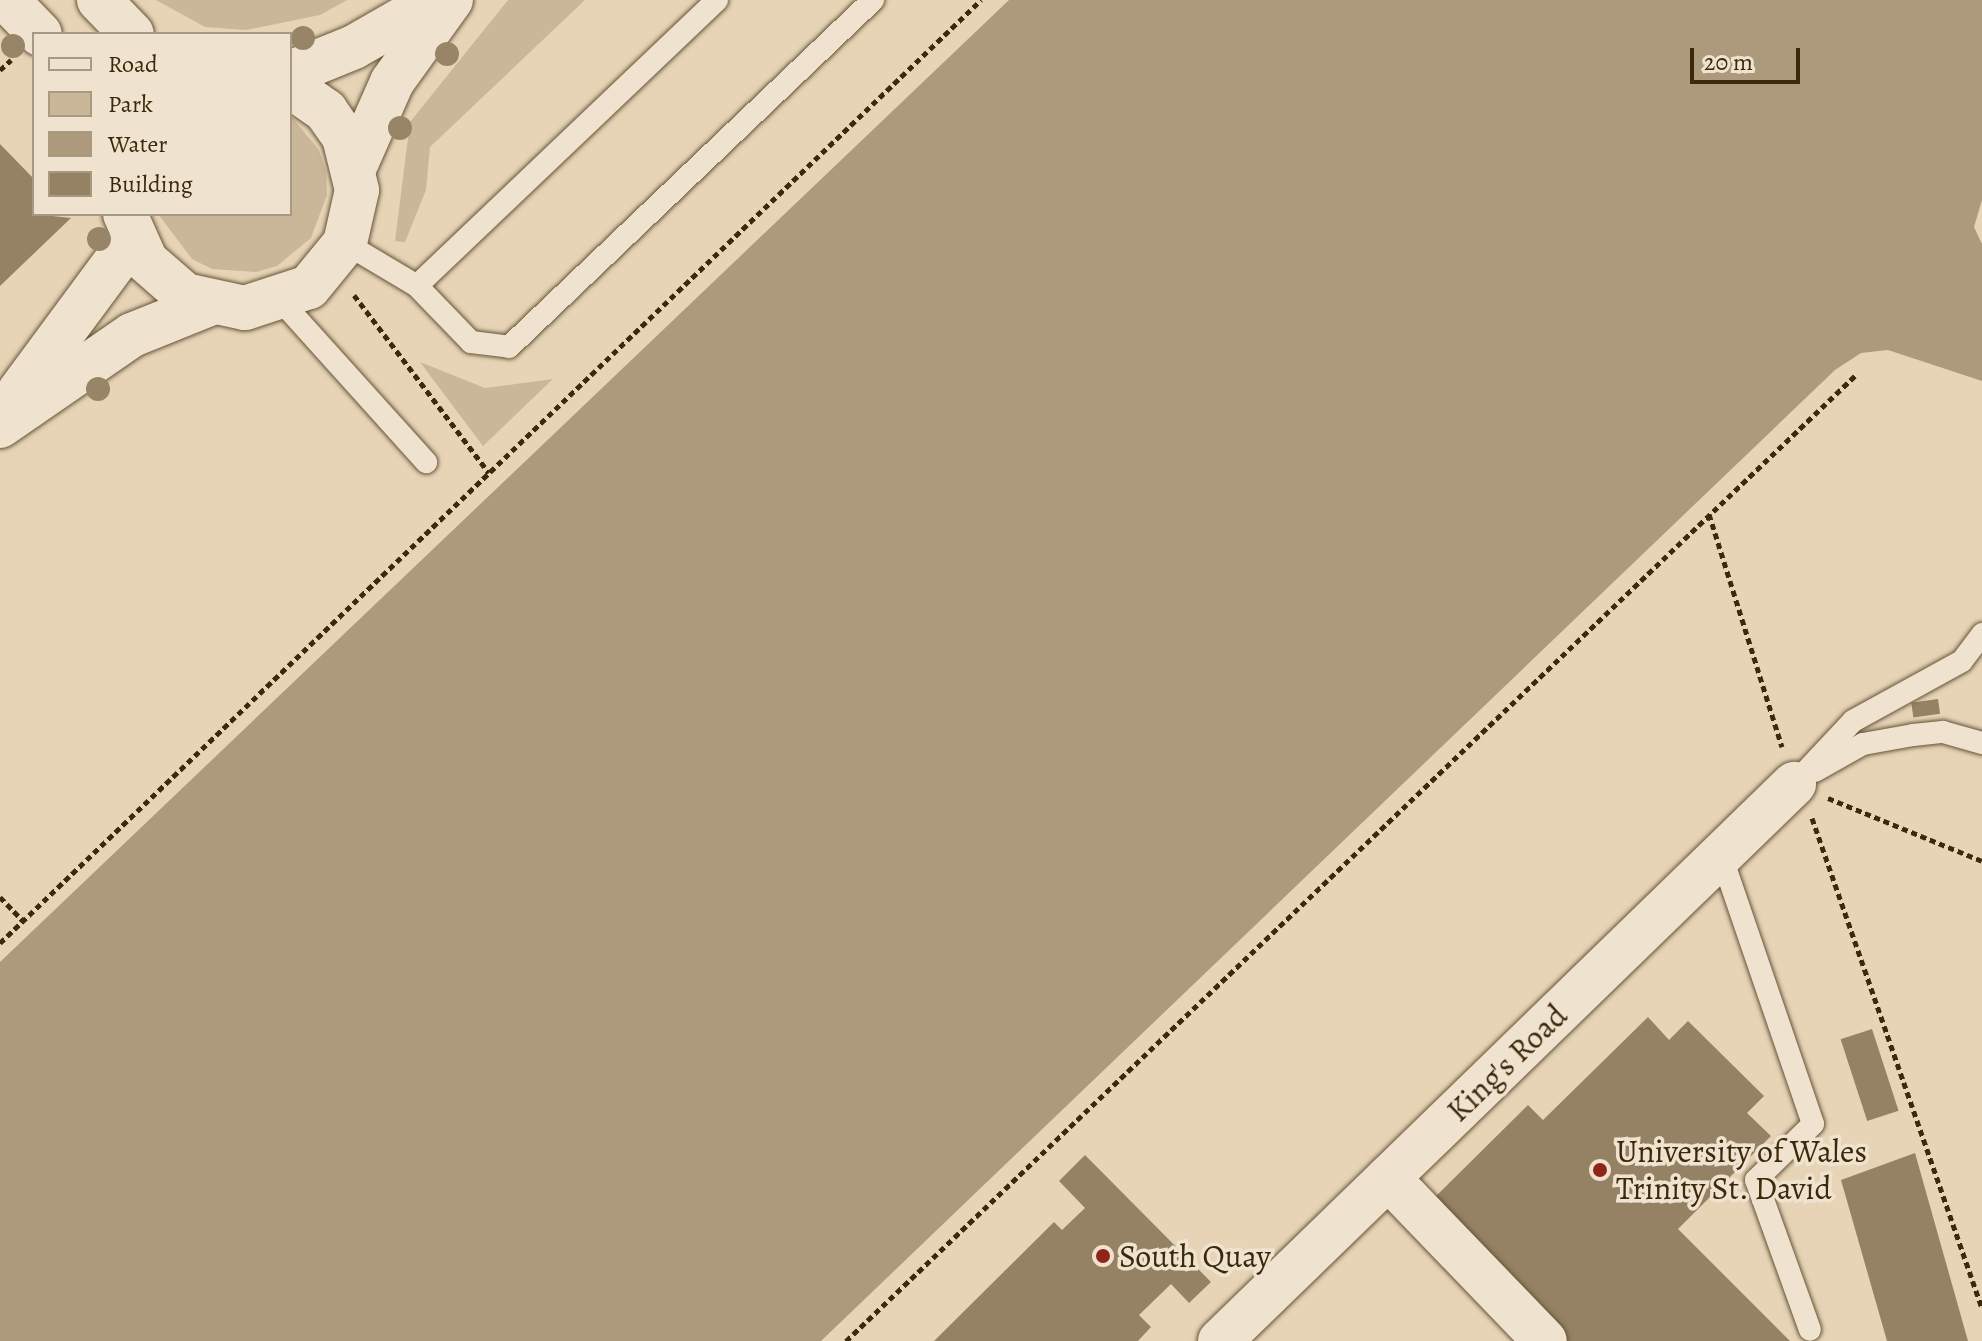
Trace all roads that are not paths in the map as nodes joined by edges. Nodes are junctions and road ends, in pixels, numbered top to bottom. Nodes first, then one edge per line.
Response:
1 (7, 0) edge
2 (99, 0) edge
3 (436, 0) edge
4 (451, 0) edge
5 (717, 0) edge
6 (873, 0) edge
7 (38, 32) edge
8 (130, 32) edge
9 (292, 72) edge
10 (292, 87) edge
11 (355, 166) junction
12 (129, 226) edge
13 (338, 254) junction
14 (417, 286) junction
15 (281, 301) junction
16 (209, 304) junction
17 (0, 415) edge
18 (0, 426) edge
19 (426, 462) dead end
20 (1982, 634) edge
21 (1982, 743) edge
22 (1794, 784) junction
23 (1721, 855) junction
24 (1388, 1178) junction
25 (1810, 1330) dead end
26 (1220, 1341) edge
27 (1545, 1341) edge

1 - 7 street
2 - 8 street
3 - 9 street
4 - 11 street
5 - 14 lane
6 - 14 lane
10 - 11 street
11 - 13 street
12 - 16 street
12 - 17 street
13 - 14 lane
13 - 15 street
15 - 16 street
15 - 19 lane
16 - 18 street
20 - 22 lane
21 - 22 lane
22 - 23 street, King's Road
23 - 24 street, King's Road
23 - 25 lane
24 - 26 street, King's Road
24 - 27 street

